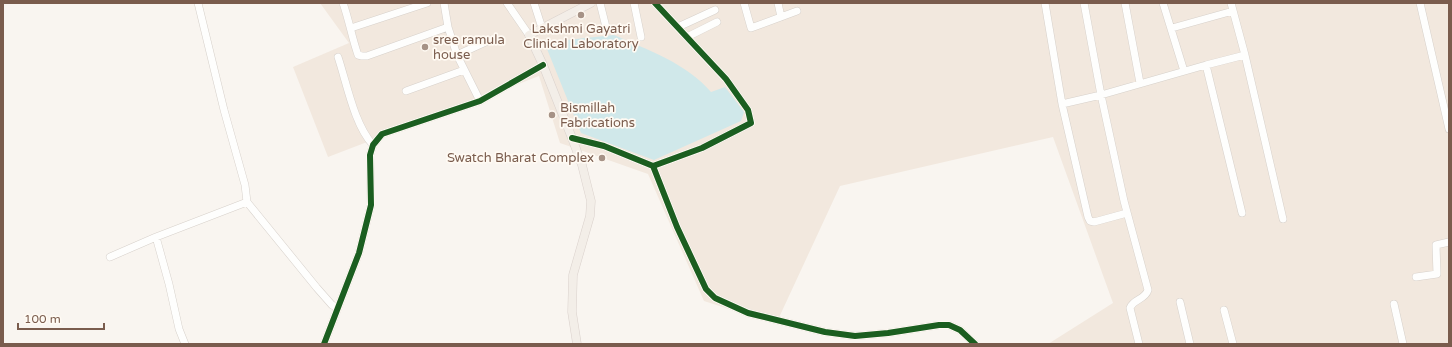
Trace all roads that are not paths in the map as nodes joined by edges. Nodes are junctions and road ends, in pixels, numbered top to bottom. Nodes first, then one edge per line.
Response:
1 (198, 3) edge
2 (342, 3) edge
3 (428, 3) edge
4 (444, 3) edge
5 (507, 3) edge
6 (534, 3) edge
7 (591, 3) edge
8 (600, 3) edge
9 (634, 3) edge
10 (655, 3) edge
11 (744, 3) edge
12 (778, 3) edge
13 (1045, 3) edge
14 (1084, 3) edge
15 (1125, 3) edge
16 (1163, 3) edge
17 (1231, 3) edge
18 (1420, 3) edge
19 (715, 10) dead end
20 (797, 11) dead end
21 (1233, 11) junction
22 (781, 17) junction
23 (717, 22) dead end
24 (448, 27) junction
25 (606, 27) dead end
26 (678, 27) junction
27 (351, 28) junction
28 (542, 28) junction
29 (1172, 28) junction
30 (529, 35) junction
31 (640, 37) dead end
32 (687, 37) junction
33 (490, 40) dead end
34 (457, 55) junction
35 (1244, 55) junction
36 (338, 57) dead end
37 (1206, 64) junction
38 (543, 65) junction
39 (464, 70) junction
40 (1184, 71) junction
41 (1140, 83) junction
42 (406, 91) dead end
43 (1101, 95) junction
44 (480, 101) junction
45 (1062, 104) junction
46 (1449, 128) edge
47 (572, 138) junction
48 (373, 145) junction
49 (653, 166) junction
50 (247, 202) junction
51 (1127, 213) junction
52 (1242, 213) dead end
53 (1283, 219) dead end
54 (156, 237) junction
55 (1449, 242) edge
56 (110, 257) dead end
57 (1416, 277) dead end
58 (1180, 302) dead end
59 (1394, 304) dead end
60 (338, 308) junction
61 (1224, 310) dead end
62 (185, 344) edge
63 (324, 344) edge
64 (577, 344) edge
65 (975, 344) edge
66 (1139, 344) edge
67 (1190, 344) edge
68 (1233, 344) edge
69 (1403, 344) edge

1 - 50 street
2 - 27 street
3 - 27 street
4 - 24 street
5 - 30 street
6 - 28 street
7 - 28 main road
8 - 25 street
9 - 31 street
10 - 26 street
11 - 22 street
12 - 22 street
13 - 45 street
14 - 43 street
15 - 41 street
16 - 29 street
17 - 21 street
18 - 46 street
19 - 26 street
20 - 22 street
21 - 29 street
21 - 35 street
23 - 32 street
24 - 27 street
24 - 34 street
26 - 32 street
28 - 30 main road
29 - 40 street
30 - 38 main road
32 - 49 street
33 - 34 street
34 - 39 street
35 - 37 street
35 - 53 street
36 - 48 street
37 - 40 street
37 - 52 street
38 - 44 street
38 - 47 main road
39 - 42 street
39 - 44 street
40 - 41 street
41 - 43 street
43 - 45 street
43 - 51 street
44 - 48 street
45 - 51 street
47 - 49 street
47 - 64 main road
48 - 60 street
49 - 65 street
50 - 54 street
50 - 60 street
51 - 66 street
54 - 56 street
54 - 62 street
55 - 57 street
58 - 67 street
59 - 69 street
60 - 63 street
61 - 68 street

